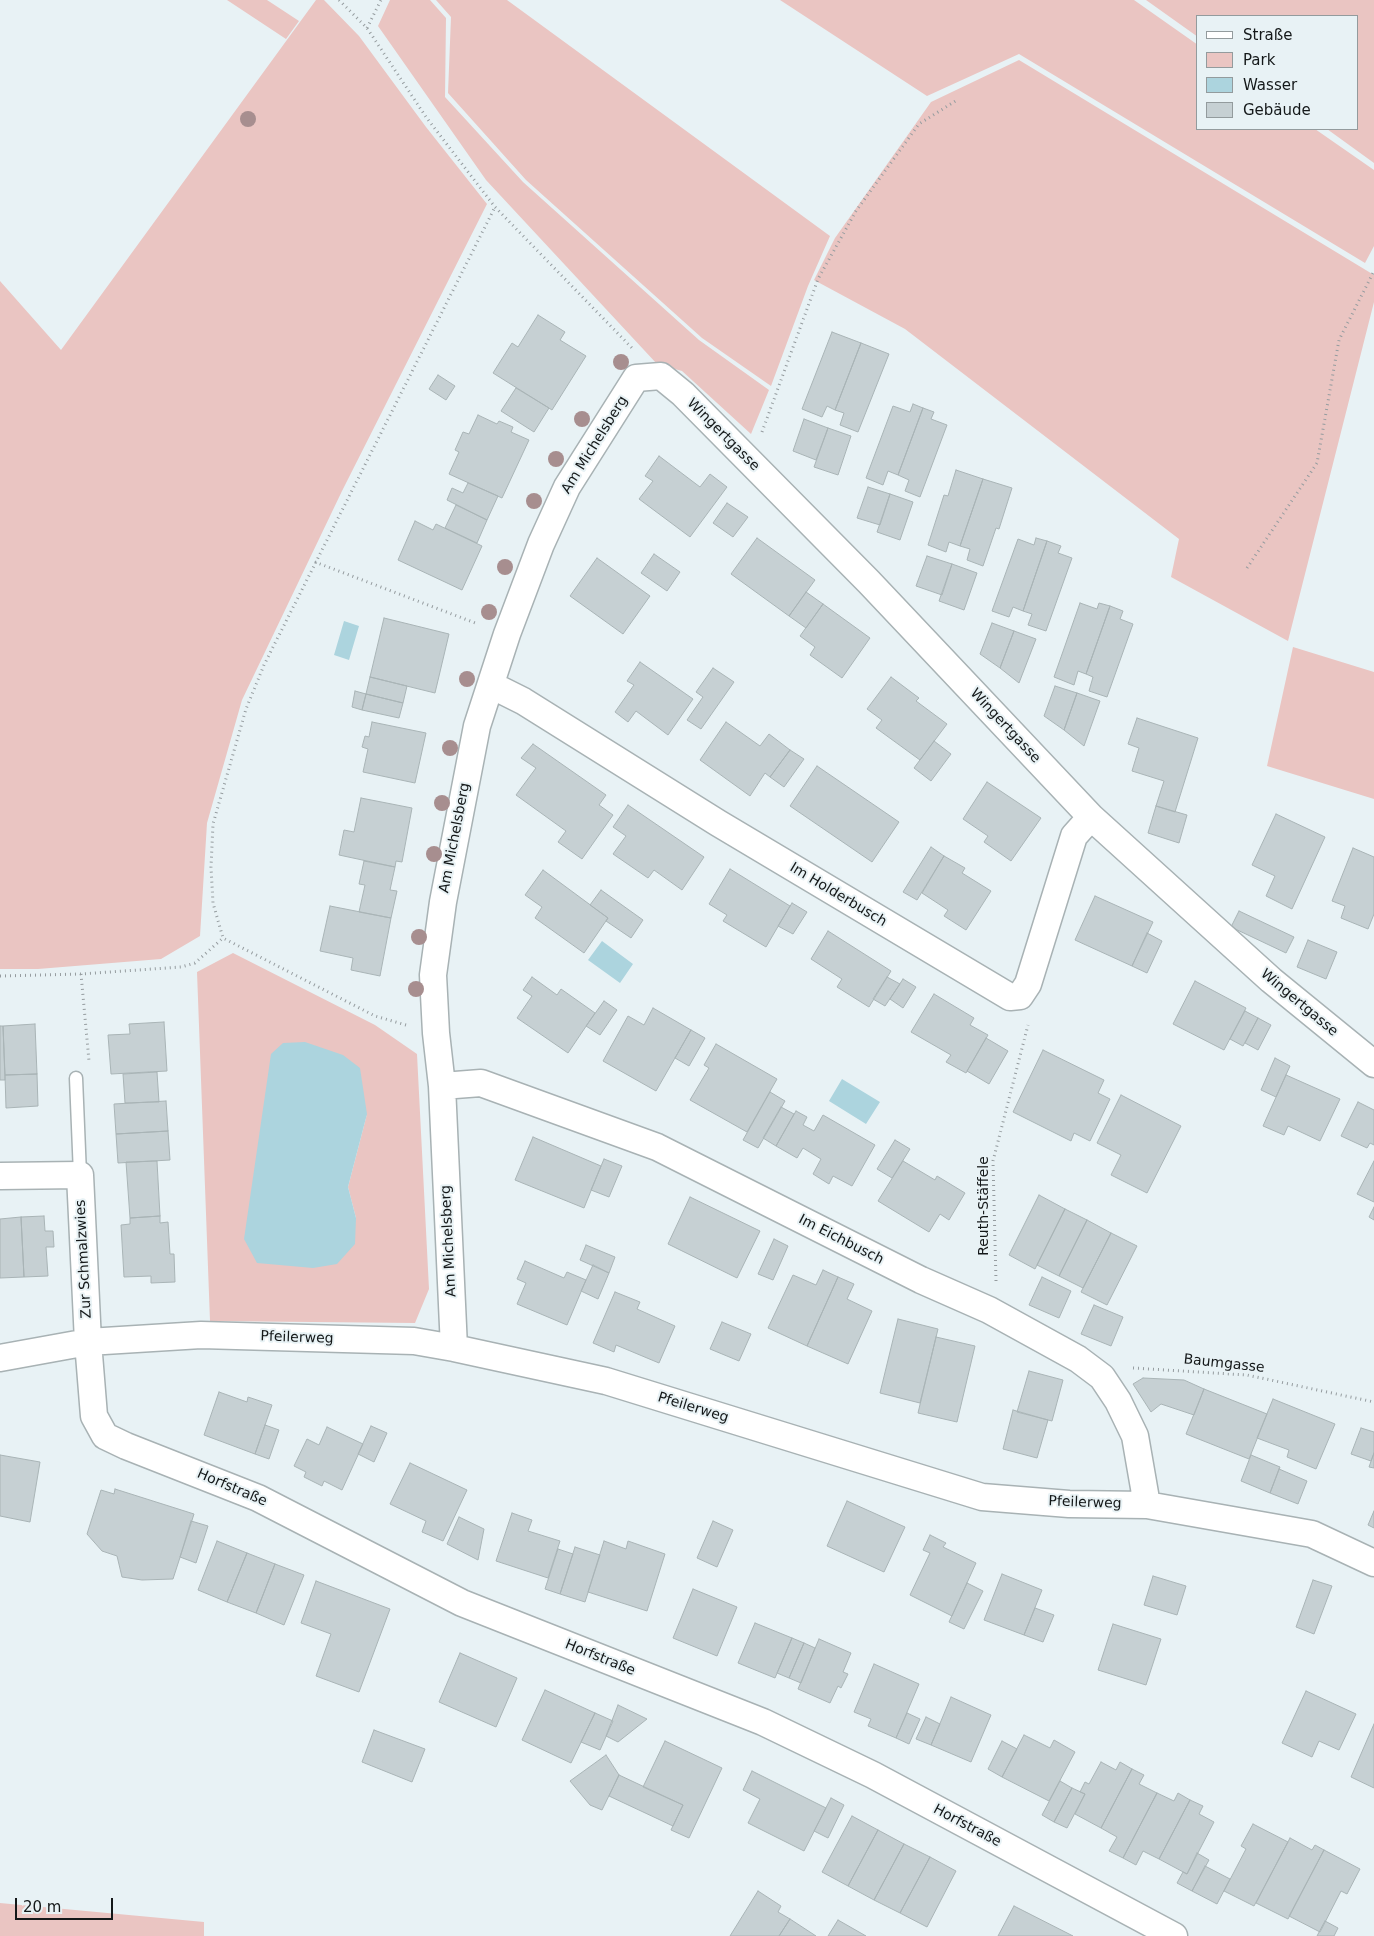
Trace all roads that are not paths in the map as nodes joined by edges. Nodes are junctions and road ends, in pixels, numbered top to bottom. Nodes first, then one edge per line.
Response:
1 (649, 376) joint
2 (491, 685) junction
3 (1091, 817) junction
4 (1374, 1064) edge
5 (76, 1078) road end
6 (442, 1086) junction
7 (80, 1175) junction
8 (0, 1176) edge
9 (88, 1342) junction
10 (454, 1348) junction
11 (0, 1358) edge
12 (1147, 1505) junction
13 (1374, 1563) edge
14 (1174, 1936) edge

1 - 2 street, Am Michelsberg
1 - 3 street, Wingertgasse
2 - 3 street, Im Holderbusch
2 - 6 street, Am Michelsberg
3 - 4 street, Wingertgasse
5 - 7 lane, Zur Schmalzwies
6 - 10 street, Am Michelsberg
6 - 12 street, Im Eichbusch
7 - 8 street
7 - 9 street, Zur Schmalzwies
9 - 10 street, Pfeilerweg
9 - 11 street, Pfeilerweg
9 - 14 street, Horfstraße
10 - 12 street, Pfeilerweg
12 - 13 street, Pfeilerweg

